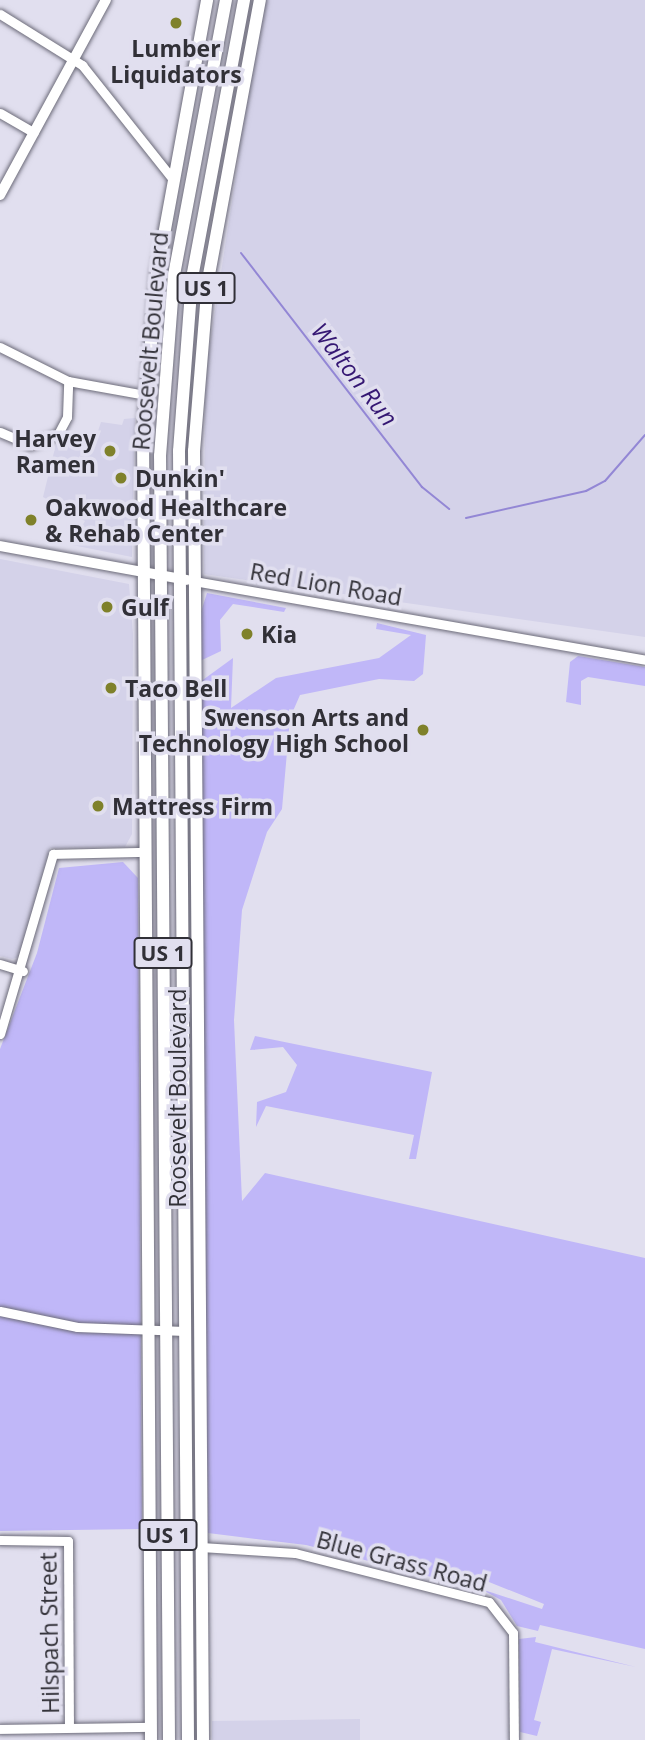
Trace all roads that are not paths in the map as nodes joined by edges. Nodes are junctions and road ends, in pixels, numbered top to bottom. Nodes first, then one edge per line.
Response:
1 (106, 0) edge
2 (207, 0) edge
3 (226, 0) edge
4 (244, 0) edge
5 (251, 0) edge
6 (260, 0) edge
7 (0, 15) edge
8 (239, 27) junction
9 (74, 59) junction
10 (0, 113) edge
11 (34, 133) junction
12 (172, 178) junction
13 (0, 195) edge
14 (167, 345) junction
15 (0, 346) edge
16 (185, 346) junction
17 (68, 381) junction
18 (145, 395) junction
19 (195, 416) junction
20 (0, 432) edge
21 (143, 436) junction
22 (0, 546) edge
23 (142, 571) junction
24 (160, 575) junction
25 (178, 578) junction
26 (194, 581) junction
27 (645, 660) edge
28 (195, 755) junction
29 (181, 822) junction
30 (144, 852) junction
31 (0, 964) edge
32 (23, 971) junction
33 (182, 1016) junction
34 (0, 1034) edge
35 (198, 1077) junction
36 (165, 1140) junction
37 (147, 1222) junction
38 (0, 1311) edge
39 (148, 1330) junction
40 (166, 1331) junction
41 (184, 1331) junction
42 (0, 1540) edge
43 (201, 1547) junction
44 (69, 1727) junction
45 (0, 1729) edge
46 (151, 1734) edge
47 (169, 1740) edge
48 (188, 1740) edge
49 (203, 1740) edge
50 (514, 1740) edge

1 - 9 main road
2 - 12 highway, Roosevelt Boulevard / US 1
3 - 14 highway, Roosevelt Boulevard / US 1
4 - 8 highway, Roosevelt Boulevard / US 1
5 - 8 highway
6 - 19 highway, Roosevelt Boulevard / US 1
7 - 9 street
8 - 16 highway, Roosevelt Boulevard / US 1
9 - 11 main road
9 - 12 street
10 - 11 street
11 - 13 main road
12 - 18 highway, Roosevelt Boulevard / US 1
14 - 21 highway
14 - 24 highway, Roosevelt Boulevard / US 1
15 - 17 street
16 - 19 highway
16 - 25 highway, Roosevelt Boulevard / US 1
17 - 18 street
17 - 20 street
18 - 21 highway, Roosevelt Boulevard / US 1
19 - 26 highway, Roosevelt Boulevard / US 1
21 - 23 highway, Roosevelt Boulevard / US 1
22 - 23 main road, Red Lion Road
23 - 24 main road, Red Lion Road
23 - 30 highway, Roosevelt Boulevard / US 1
24 - 25 main road, Red Lion Road
24 - 36 highway, Roosevelt Boulevard / US 1
25 - 26 main road, Red Lion Road
25 - 29 highway, Roosevelt Boulevard / US 1
26 - 27 street, Red Lion Road
26 - 28 highway, Roosevelt Boulevard / US 1
28 - 29 highway
28 - 35 highway, Roosevelt Boulevard / US 1
29 - 33 highway, Roosevelt Boulevard / US 1
30 - 32 street
30 - 37 highway, Roosevelt Boulevard / US 1
31 - 32 street
32 - 34 street
33 - 35 highway
33 - 41 highway, Roosevelt Boulevard / US 1
35 - 43 highway, Roosevelt Boulevard / US 1
36 - 37 highway
36 - 40 highway, Roosevelt Boulevard / US 1
37 - 39 highway, Roosevelt Boulevard / US 1
38 - 39 street
39 - 40 street
39 - 46 highway, Roosevelt Boulevard / US 1
40 - 41 street
40 - 47 highway, Roosevelt Boulevard / US 1
41 - 48 highway, Roosevelt Boulevard / US 1
42 - 44 street, Hilspach Street
43 - 49 highway, Roosevelt Boulevard / US 1
43 - 50 street, Blue Grass Road
44 - 45 street
44 - 46 street

